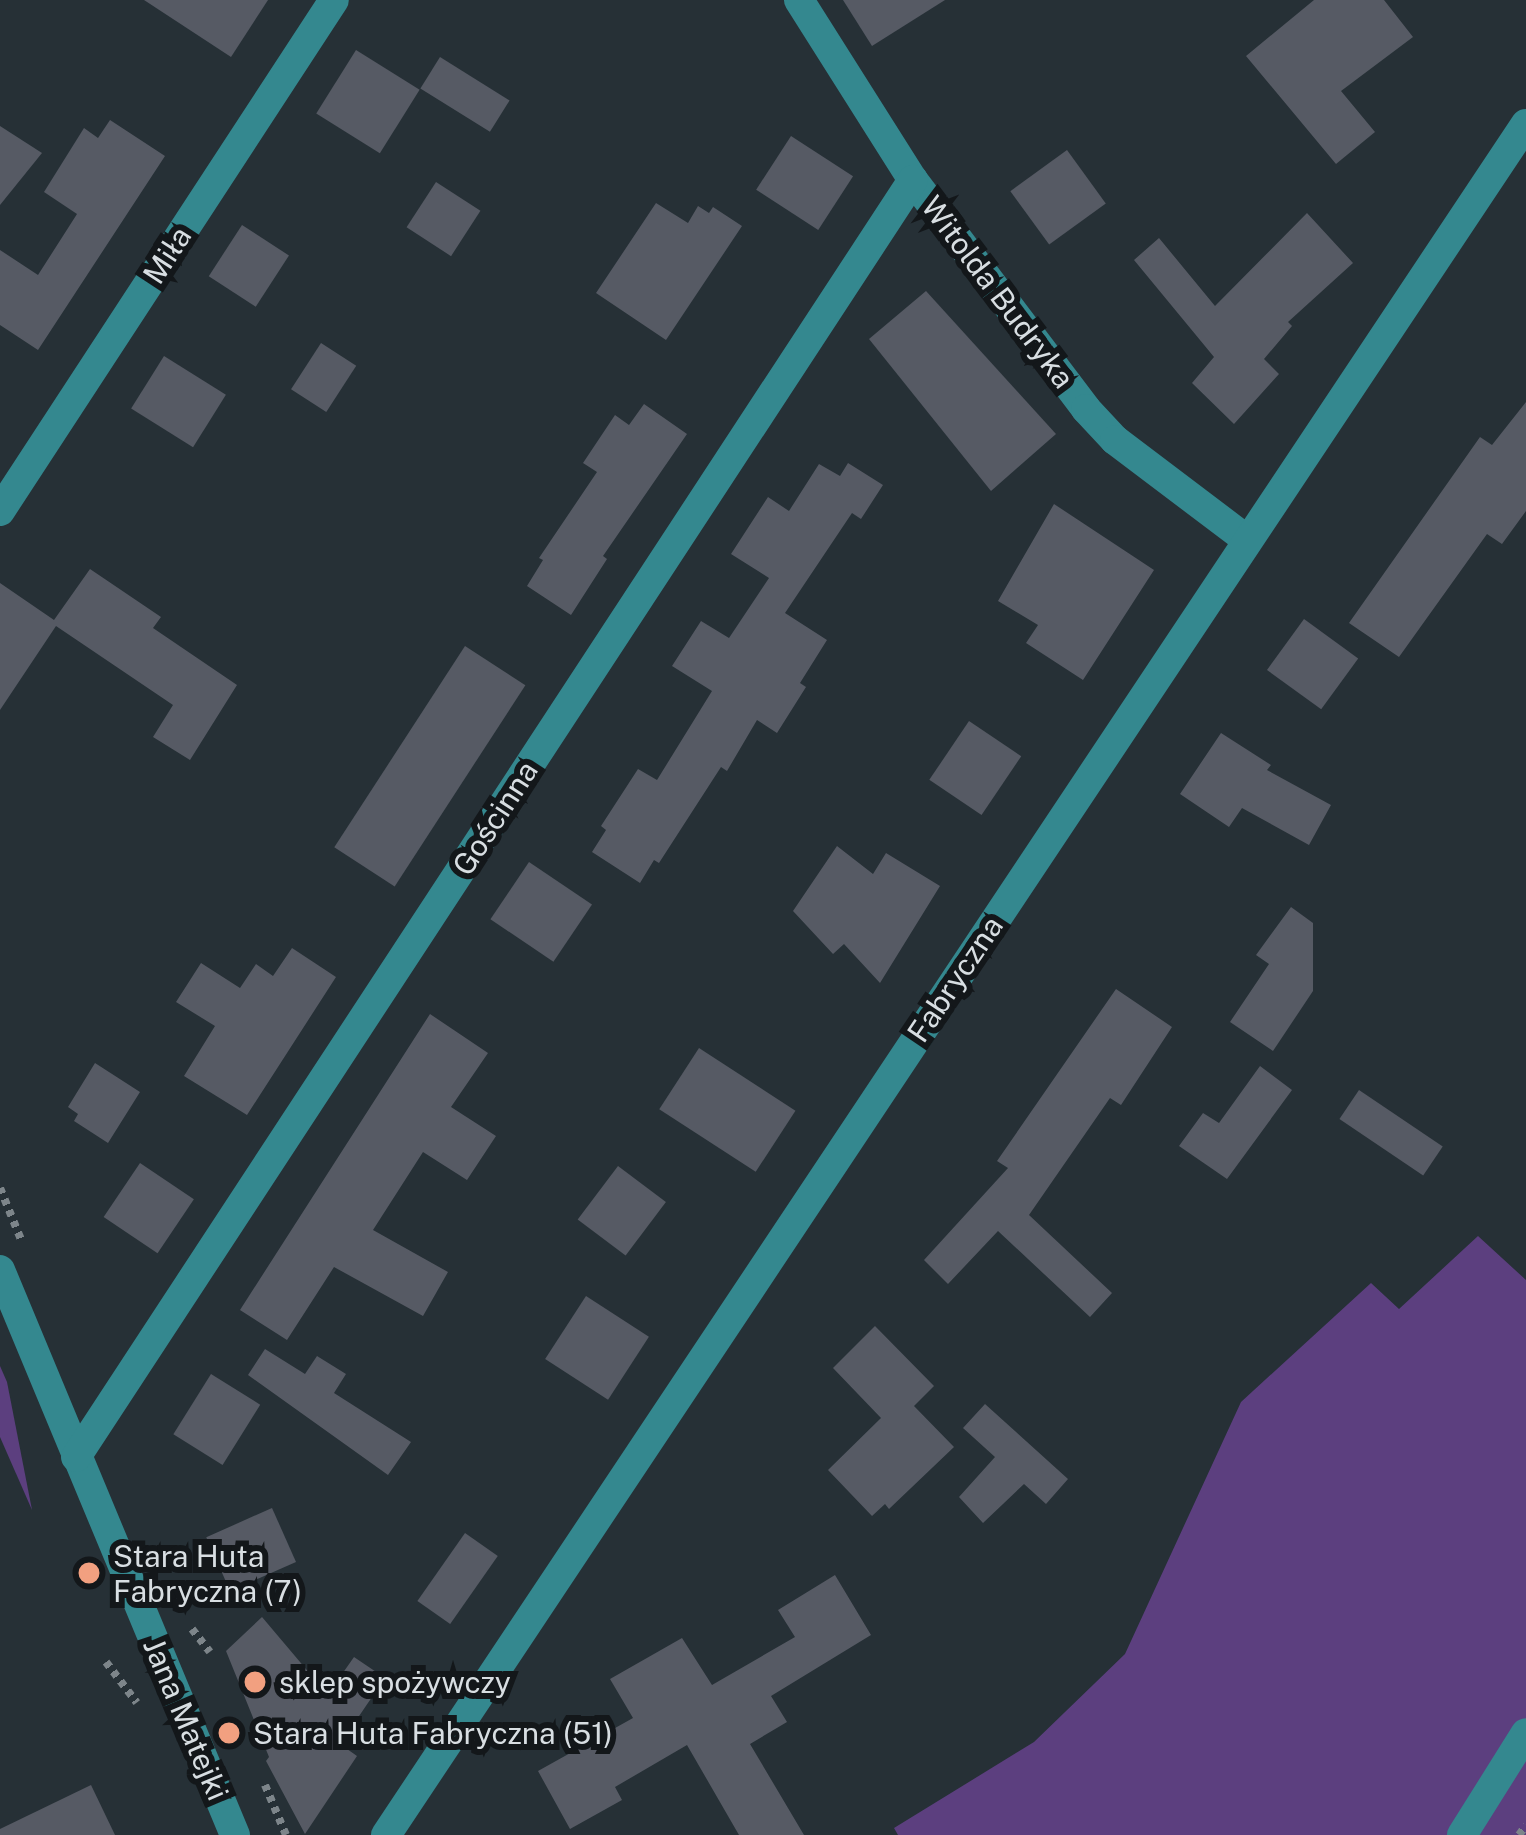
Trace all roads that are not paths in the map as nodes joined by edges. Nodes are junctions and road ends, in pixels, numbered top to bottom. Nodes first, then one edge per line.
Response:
1 (334, 0) edge
2 (800, 0) edge
3 (1526, 124) edge
4 (913, 179) junction
5 (0, 511) edge
6 (1247, 540) junction
7 (13, 1261) edge
8 (76, 1457) junction
9 (1526, 1733) edge
10 (235, 1835) edge
11 (386, 1835) edge
12 (1462, 1835) edge

1 - 5 street, Miła
2 - 4 street, Witolda Budryka
3 - 6 street, Fabryczna
4 - 6 street, Witolda Budryka
4 - 8 street, Gościnna
6 - 11 street, Fabryczna
7 - 8 street, Jana Matejki
8 - 10 street, Jana Matejki
9 - 12 street

